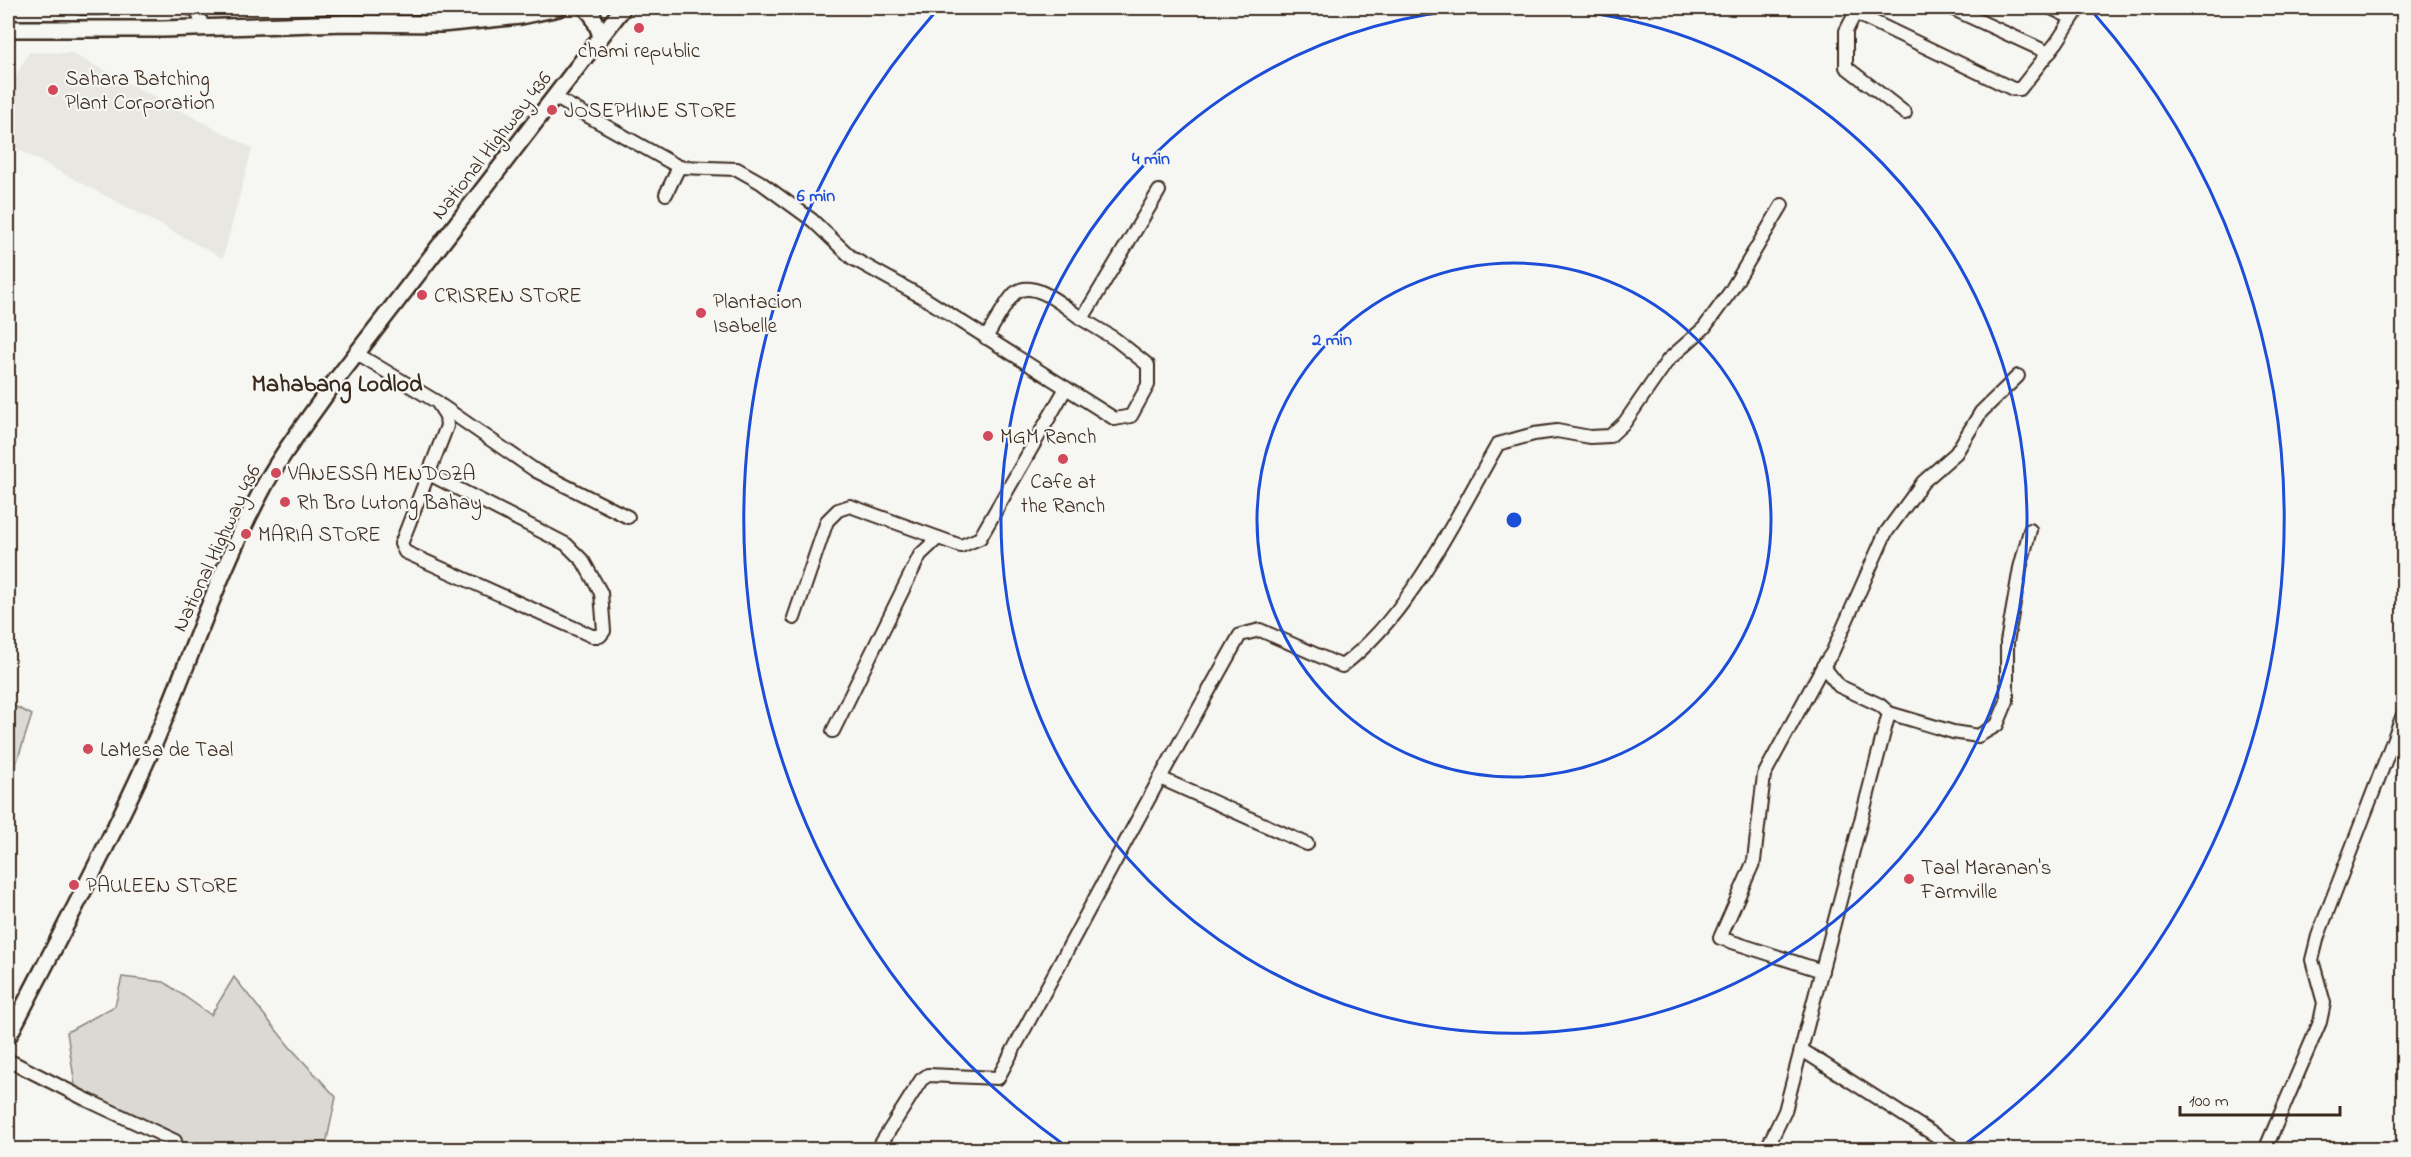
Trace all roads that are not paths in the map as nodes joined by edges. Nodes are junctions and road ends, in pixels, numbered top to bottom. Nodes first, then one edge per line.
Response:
1 (81, 8) edge
2 (101, 8) edge
3 (187, 8) edge
4 (559, 8) edge
5 (586, 8) edge
6 (623, 8) edge
7 (1951, 8) edge
8 (2051, 8) edge
9 (1856, 10) edge
10 (2075, 13) edge
11 (203, 27) junction
12 (8, 29) edge
13 (601, 35) junction
14 (2049, 53) junction
15 (554, 97) junction
16 (1905, 114) dead end
17 (679, 167) junction
18 (1159, 191) dead end
19 (666, 194) dead end
20 (1782, 205) dead end
21 (1082, 319) junction
22 (986, 338) junction
23 (357, 354) junction
24 (2018, 376) dead end
25 (1066, 388) junction
26 (437, 402) junction
27 (429, 474) junction
28 (628, 517) dead end
29 (2030, 530) dead end
30 (938, 538) junction
31 (794, 618) dead end
32 (1823, 666) junction
33 (1890, 712) junction
34 (2403, 712) edge
35 (833, 731) dead end
36 (1160, 778) junction
37 (1307, 844) dead end
38 (1822, 971) junction
39 (8, 1037) edge
40 (1802, 1050) junction
41 (8, 1059) edge
42 (175, 1141) dead end
43 (877, 1149) edge
44 (1766, 1149) edge
45 (1959, 1149) edge
46 (2265, 1149) edge

1 - 2 street
3 - 11 street
4 - 11 main road
5 - 13 main road
6 - 13 main road, National Highway 436
7 - 14 street
8 - 10 street
9 - 14 street
9 - 16 street
10 - 14 street
11 - 12 main road
13 - 15 main road, National Highway 436
15 - 17 street
15 - 23 main road, National Highway 436
17 - 19 street
17 - 22 street
18 - 21 street
20 - 36 street
21 - 22 street
21 - 25 street
22 - 25 street
23 - 26 street
23 - 39 main road, National Highway 436
24 - 32 street
25 - 30 street
26 - 27 street
26 - 28 street
27 - 27 street
29 - 33 street
30 - 31 street
30 - 35 street
32 - 33 street
32 - 38 street
33 - 38 street
34 - 46 street
36 - 37 street
36 - 43 street
38 - 40 street
40 - 44 street
40 - 45 street
41 - 42 street

